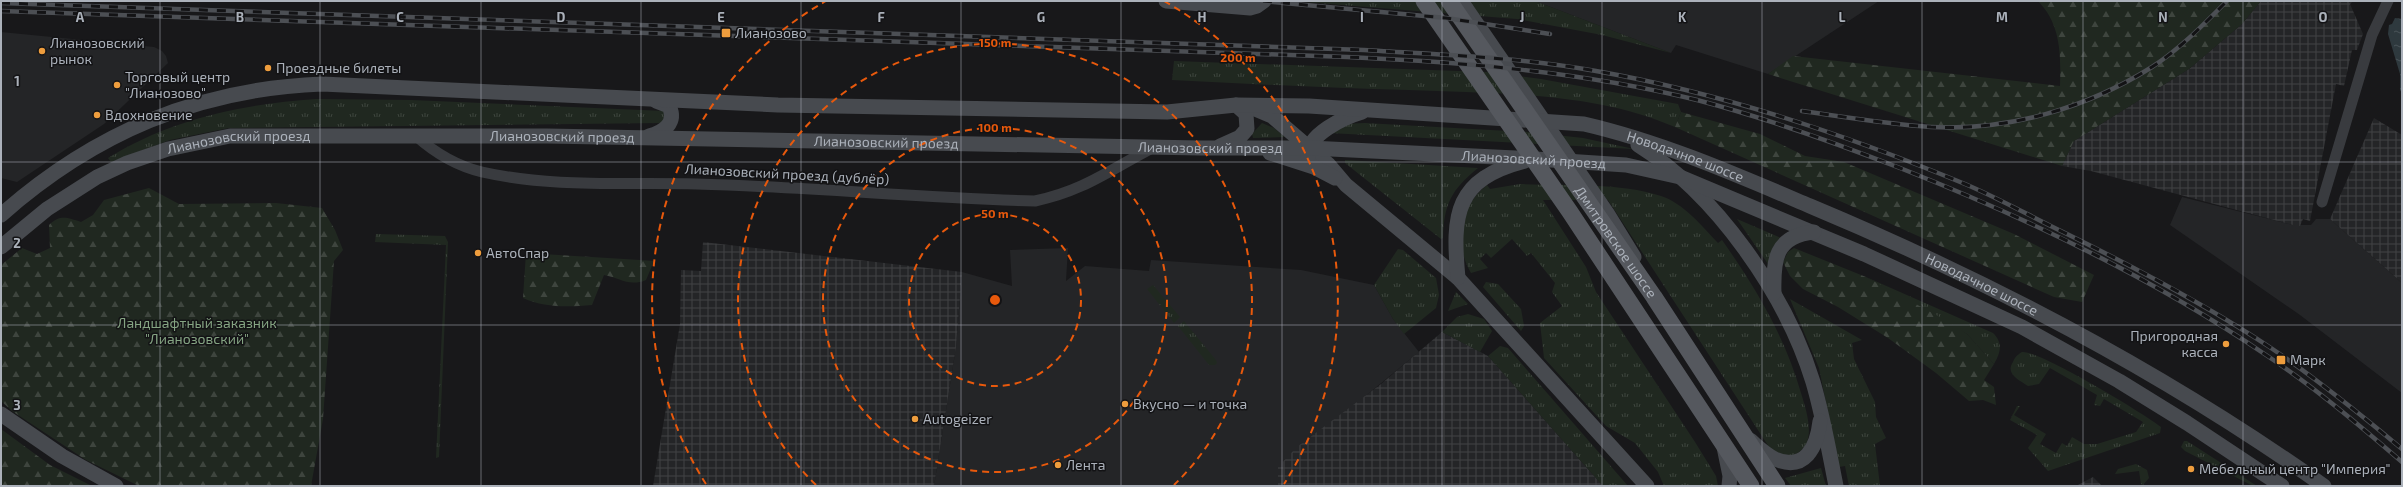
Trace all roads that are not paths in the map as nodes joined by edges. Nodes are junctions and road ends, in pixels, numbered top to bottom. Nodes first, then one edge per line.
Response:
1 (1166, 1) edge
2 (1264, 1) edge
3 (1424, 1) edge
4 (1450, 1) edge
5 (1461, 1) edge
6 (2388, 1) edge
7 (656, 101) junction
8 (1239, 105) junction
9 (1367, 111) junction
10 (1616, 132) junction
11 (416, 136) junction
12 (647, 137) junction
13 (1154, 147) junction
14 (1213, 148) junction
15 (1310, 148) junction
16 (1255, 149) junction
17 (1691, 158) junction
18 (1536, 159) junction
19 (1314, 167) junction
20 (1680, 177) junction
21 (1346, 184) junction
22 (2322, 202) dead end
23 (1601, 213) junction
24 (1, 215) edge
25 (1814, 232) junction
26 (1, 247) edge
27 (1458, 278) junction
28 (1774, 293) junction
29 (1822, 412) junction
30 (1, 414) edge
31 (1747, 438) junction
32 (1722, 440) junction
33 (116, 486) edge
34 (1646, 486) edge
35 (1729, 486) edge
36 (1751, 486) edge
37 (1777, 486) edge
38 (1836, 486) edge
39 (2282, 486) edge
40 (2324, 486) edge

1 - 2 main road
3 - 32 main road, Дмитровское шоссе
4 - 23 main road, Дмитровское шоссе
5 - 23 main road
6 - 22 street
7 - 8 main road
7 - 12 main road
7 - 24 main road
8 - 9 main road
8 - 14 main road
8 - 15 main road
9 - 10 main road
9 - 15 main road
10 - 17 main road, Новодачное шоссе
10 - 20 main road
11 - 12 main road, Лианозовский проезд
11 - 13 street, Лианозовский проезд (дублёр)
11 - 26 main road, Лианозовский проезд
12 - 13 main road, Лианозовский проезд
13 - 14 main road, Лианозовский проезд
14 - 16 main road, Лианозовский проезд
15 - 16 main road, Лианозовский проезд
15 - 18 main road, Лианозовский проезд
15 - 19 main road
15 - 21 main road
16 - 19 main road
17 - 20 main road
17 - 40 main road, Новодачное шоссе
18 - 20 main road, Лианозовский проезд
18 - 27 main road
19 - 21 main road
20 - 25 main road, Новодачное шоссе
20 - 28 main road
21 - 27 main road
23 - 31 main road, Дмитровское шоссе
25 - 28 main road
25 - 39 main road, Новодачное шоссе
27 - 34 main road
28 - 29 main road
29 - 31 main road
29 - 38 main road
30 - 33 main road
31 - 37 main road, Дмитровское шоссе
32 - 35 main road
32 - 36 main road, Дмитровское шоссе

